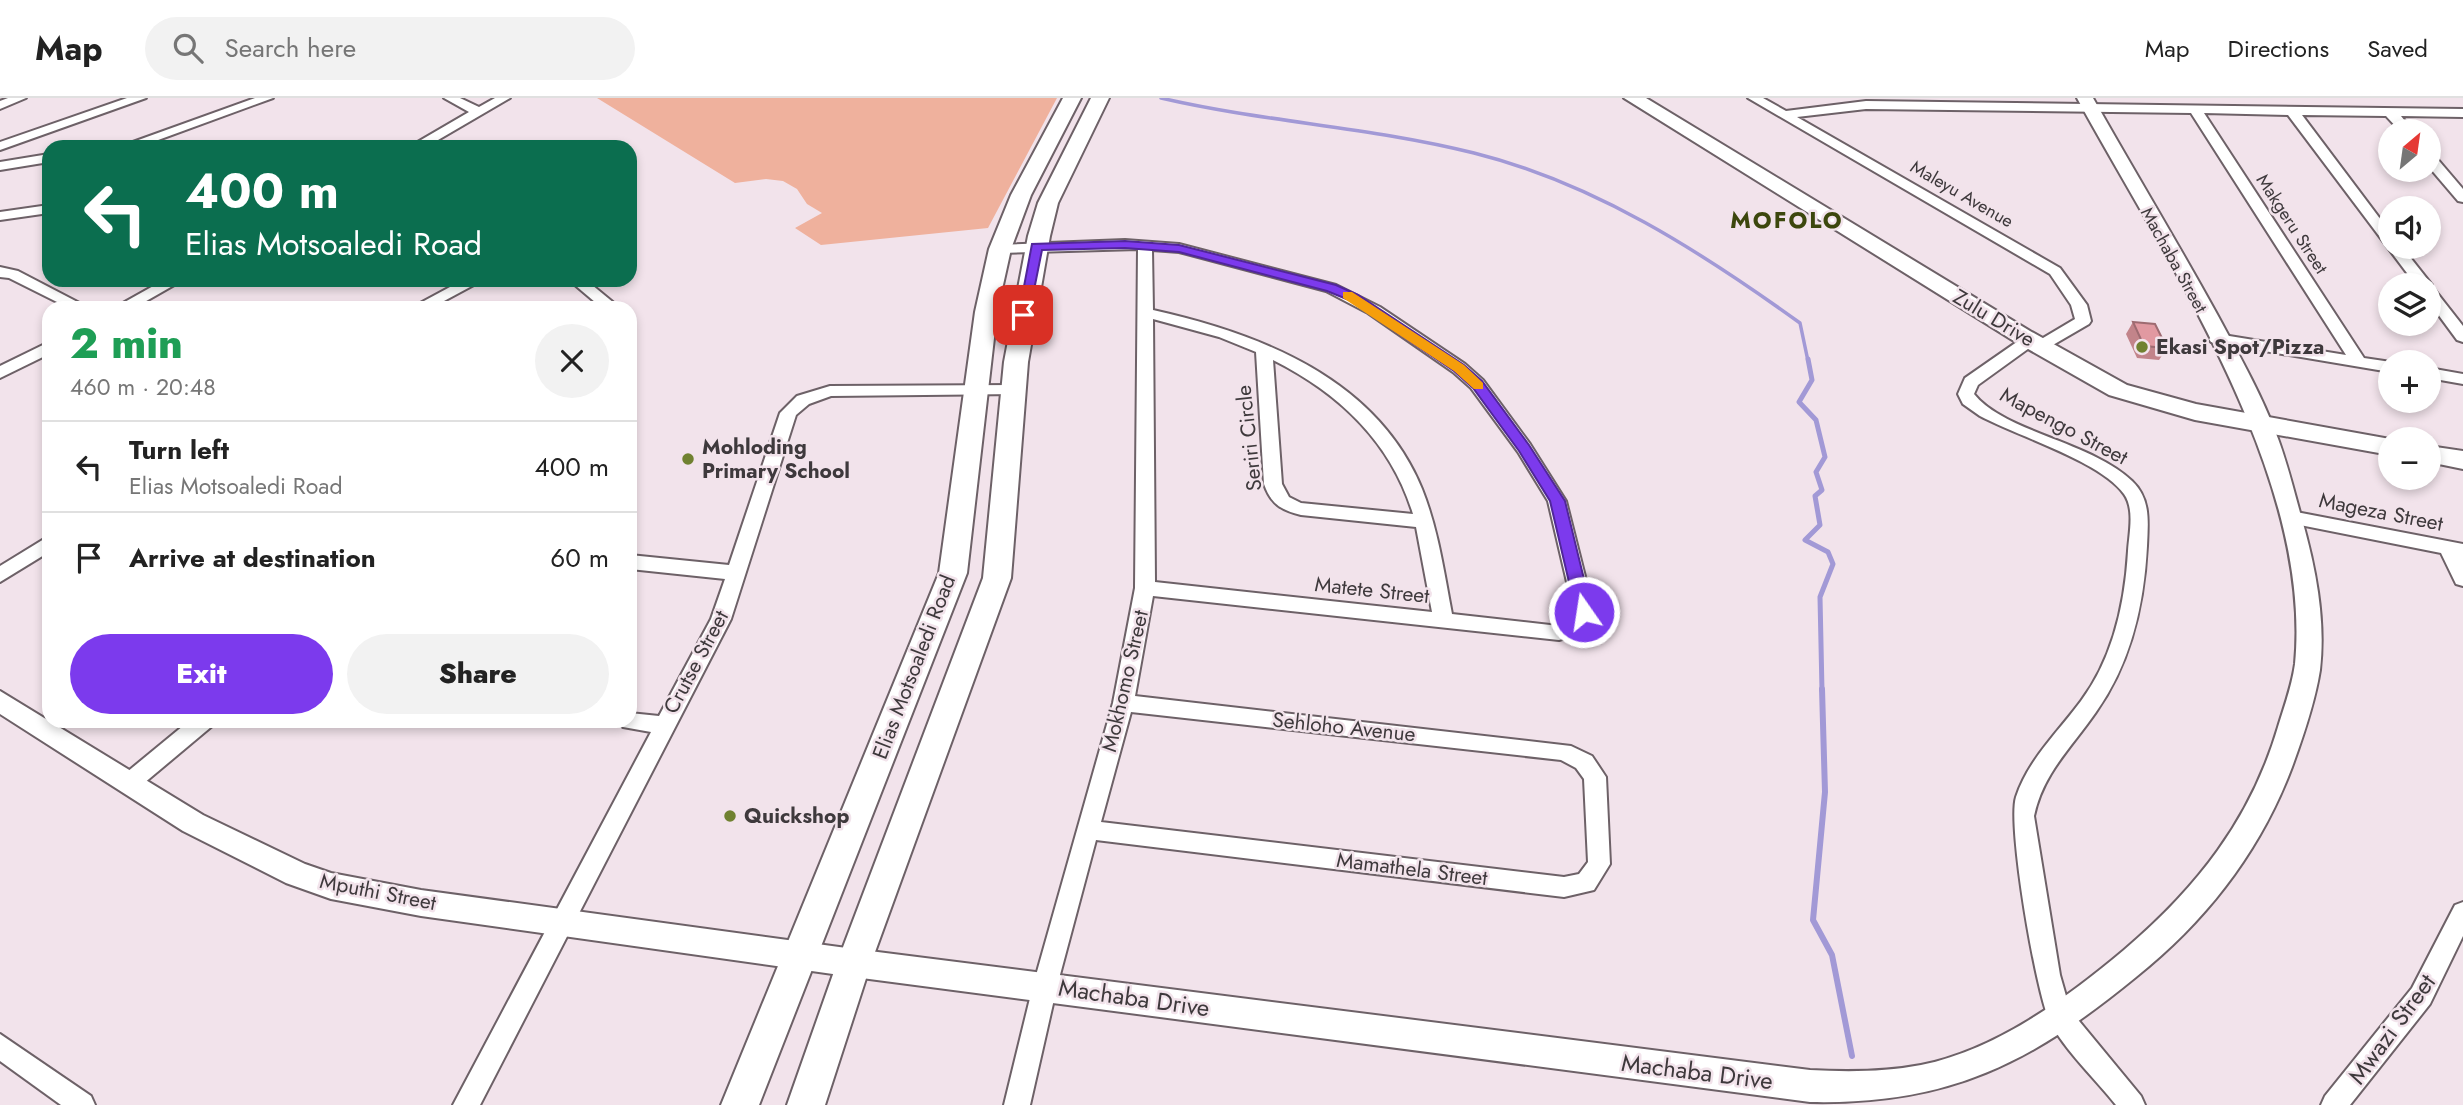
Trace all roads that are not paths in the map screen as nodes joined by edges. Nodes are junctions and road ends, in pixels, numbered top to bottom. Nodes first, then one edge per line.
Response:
1 (20, 98) edge
2 (141, 98) edge
3 (267, 98) edge
4 (450, 98) edge
5 (504, 98) edge
6 (1072, 98) edge
7 (1100, 98) edge
8 (1633, 98) edge
9 (1754, 98) edge
10 (2087, 103) edge
11 (0, 105) edge
12 (2194, 108) junction
13 (2291, 109) junction
14 (480, 111) junction
15 (2390, 112) junction
16 (2463, 113) edge
17 (1786, 115) junction
18 (2396, 119) edge
19 (162, 140) edge
20 (428, 140) edge
21 (0, 146) edge
22 (42, 159) edge
23 (0, 166) edge
24 (2441, 172) edge
25 (2463, 198) edge
26 (42, 210) edge
27 (0, 216) edge
28 (2378, 225) edge
29 (1145, 246) junction
30 (1037, 247) junction
31 (1000, 248) junction
32 (2404, 259) edge
33 (0, 272) edge
34 (2415, 273) edge
35 (162, 287) edge
36 (461, 287) edge
37 (586, 287) edge
38 (67, 301) edge
39 (135, 301) edge
40 (433, 301) edge
41 (603, 301) edge
42 (2441, 308) edge
43 (1145, 313) junction
44 (2463, 337) edge
45 (2217, 339) junction
46 (2035, 343) junction
47 (1264, 349) junction
48 (42, 351) edge
49 (2358, 361) junction
50 (2378, 365) edge
51 (0, 373) edge
52 (2441, 375) edge
53 (2463, 379) edge
54 (1015, 390) junction
55 (975, 391) junction
56 (2261, 423) junction
57 (2378, 445) edge
58 (2441, 456) edge
59 (2463, 460) edge
60 (2291, 517) junction
61 (1423, 521) junction
62 (42, 548) edge
63 (2456, 550) edge
64 (637, 563) edge
65 (738, 573) junction
66 (0, 575) edge
67 (2463, 579) edge
68 (1145, 588) junction
69 (1443, 621) junction
70 (0, 701) edge
71 (1124, 703) junction
72 (637, 722) edge
73 (663, 725) junction
74 (42, 728) edge
75 (42, 728) edge
76 (196, 728) edge
77 (1564, 752) joint
78 (129, 783) junction
79 (1088, 830) junction
80 (2463, 912) edge
81 (562, 921) junction
82 (800, 956) junction
83 (854, 963) junction
84 (1045, 986) junction
85 (2060, 1016) junction
86 (0, 1046) edge
87 (82, 1105) edge
88 (466, 1105) edge
89 (740, 1105) edge
90 (806, 1105) edge
91 (1017, 1105) edge
92 (2132, 1105) edge
93 (2334, 1105) edge

1 - 11 street
2 - 21 street
3 - 19 street
4 - 14 street
5 - 14 street
6 - 31 main road, Elias Motsoaledi Road
7 - 30 main road
8 - 46 main road, Zulu Drive
9 - 17 street, Maleyu Avenue
10 - 12 street
10 - 17 street
10 - 45 street, Machaba Street
12 - 13 street
12 - 49 street, Makgeru Street
13 - 15 street
13 - 28 street
14 - 20 street
15 - 16 street
15 - 18 street
17 - 46 street, Maleyu Avenue
22 - 23 street
24 - 25 street
26 - 27 street
29 - 30 street
29 - 43 street, Mokhomo Street
29 - 69 street, Matete Street
30 - 31 street
30 - 54 main road
31 - 55 main road, Elias Motsoaledi Road
32 - 34 street
33 - 38 street
35 - 39 street
36 - 40 street
37 - 41 street
42 - 44 street
43 - 47 street
43 - 68 street, Mokhomo Street
45 - 49 street
45 - 56 street, Machaba Street
46 - 56 main road, Zulu Drive
46 - 85 street, Mapengo Street
47 - 61 street
47 - 61 street, Seriri Circle
48 - 51 street
49 - 50 street
52 - 53 street
54 - 55 street, Crutse Street
54 - 83 main road
55 - 65 street, Crutse Street
55 - 82 main road, Elias Motsoaledi Road
56 - 57 main road, Zulu Drive
56 - 60 street, Machaba Drive
58 - 59 main road
60 - 63 street, Mageza Street
60 - 85 street, Machaba Drive
61 - 69 street
62 - 66 street
63 - 67 street
64 - 65 street
65 - 73 street, Crutse Street
68 - 69 street, Matete Street
68 - 71 street, Mokhomo Street
70 - 74 street, Mputhi Street
71 - 77 street, Sehloho Avenue
71 - 79 street, Mokhomo Street
72 - 73 street
73 - 81 street, Crutse Street
75 - 78 street, Mputhi Street
76 - 78 street
77 - 79 street, Mamathela Street
78 - 81 street, Mputhi Street
79 - 84 street, Mokhomo Street
80 - 93 street, Mwazi Street
81 - 82 street, Mputhi Street
81 - 88 street, Crutse Street
82 - 83 street, Machaba Drive
82 - 89 main road, Elias Motsoaledi Road
83 - 84 street, Machaba Drive
83 - 90 main road
84 - 85 street, Machaba Drive
84 - 91 street, Mokhomo Street
85 - 92 street
86 - 87 street

